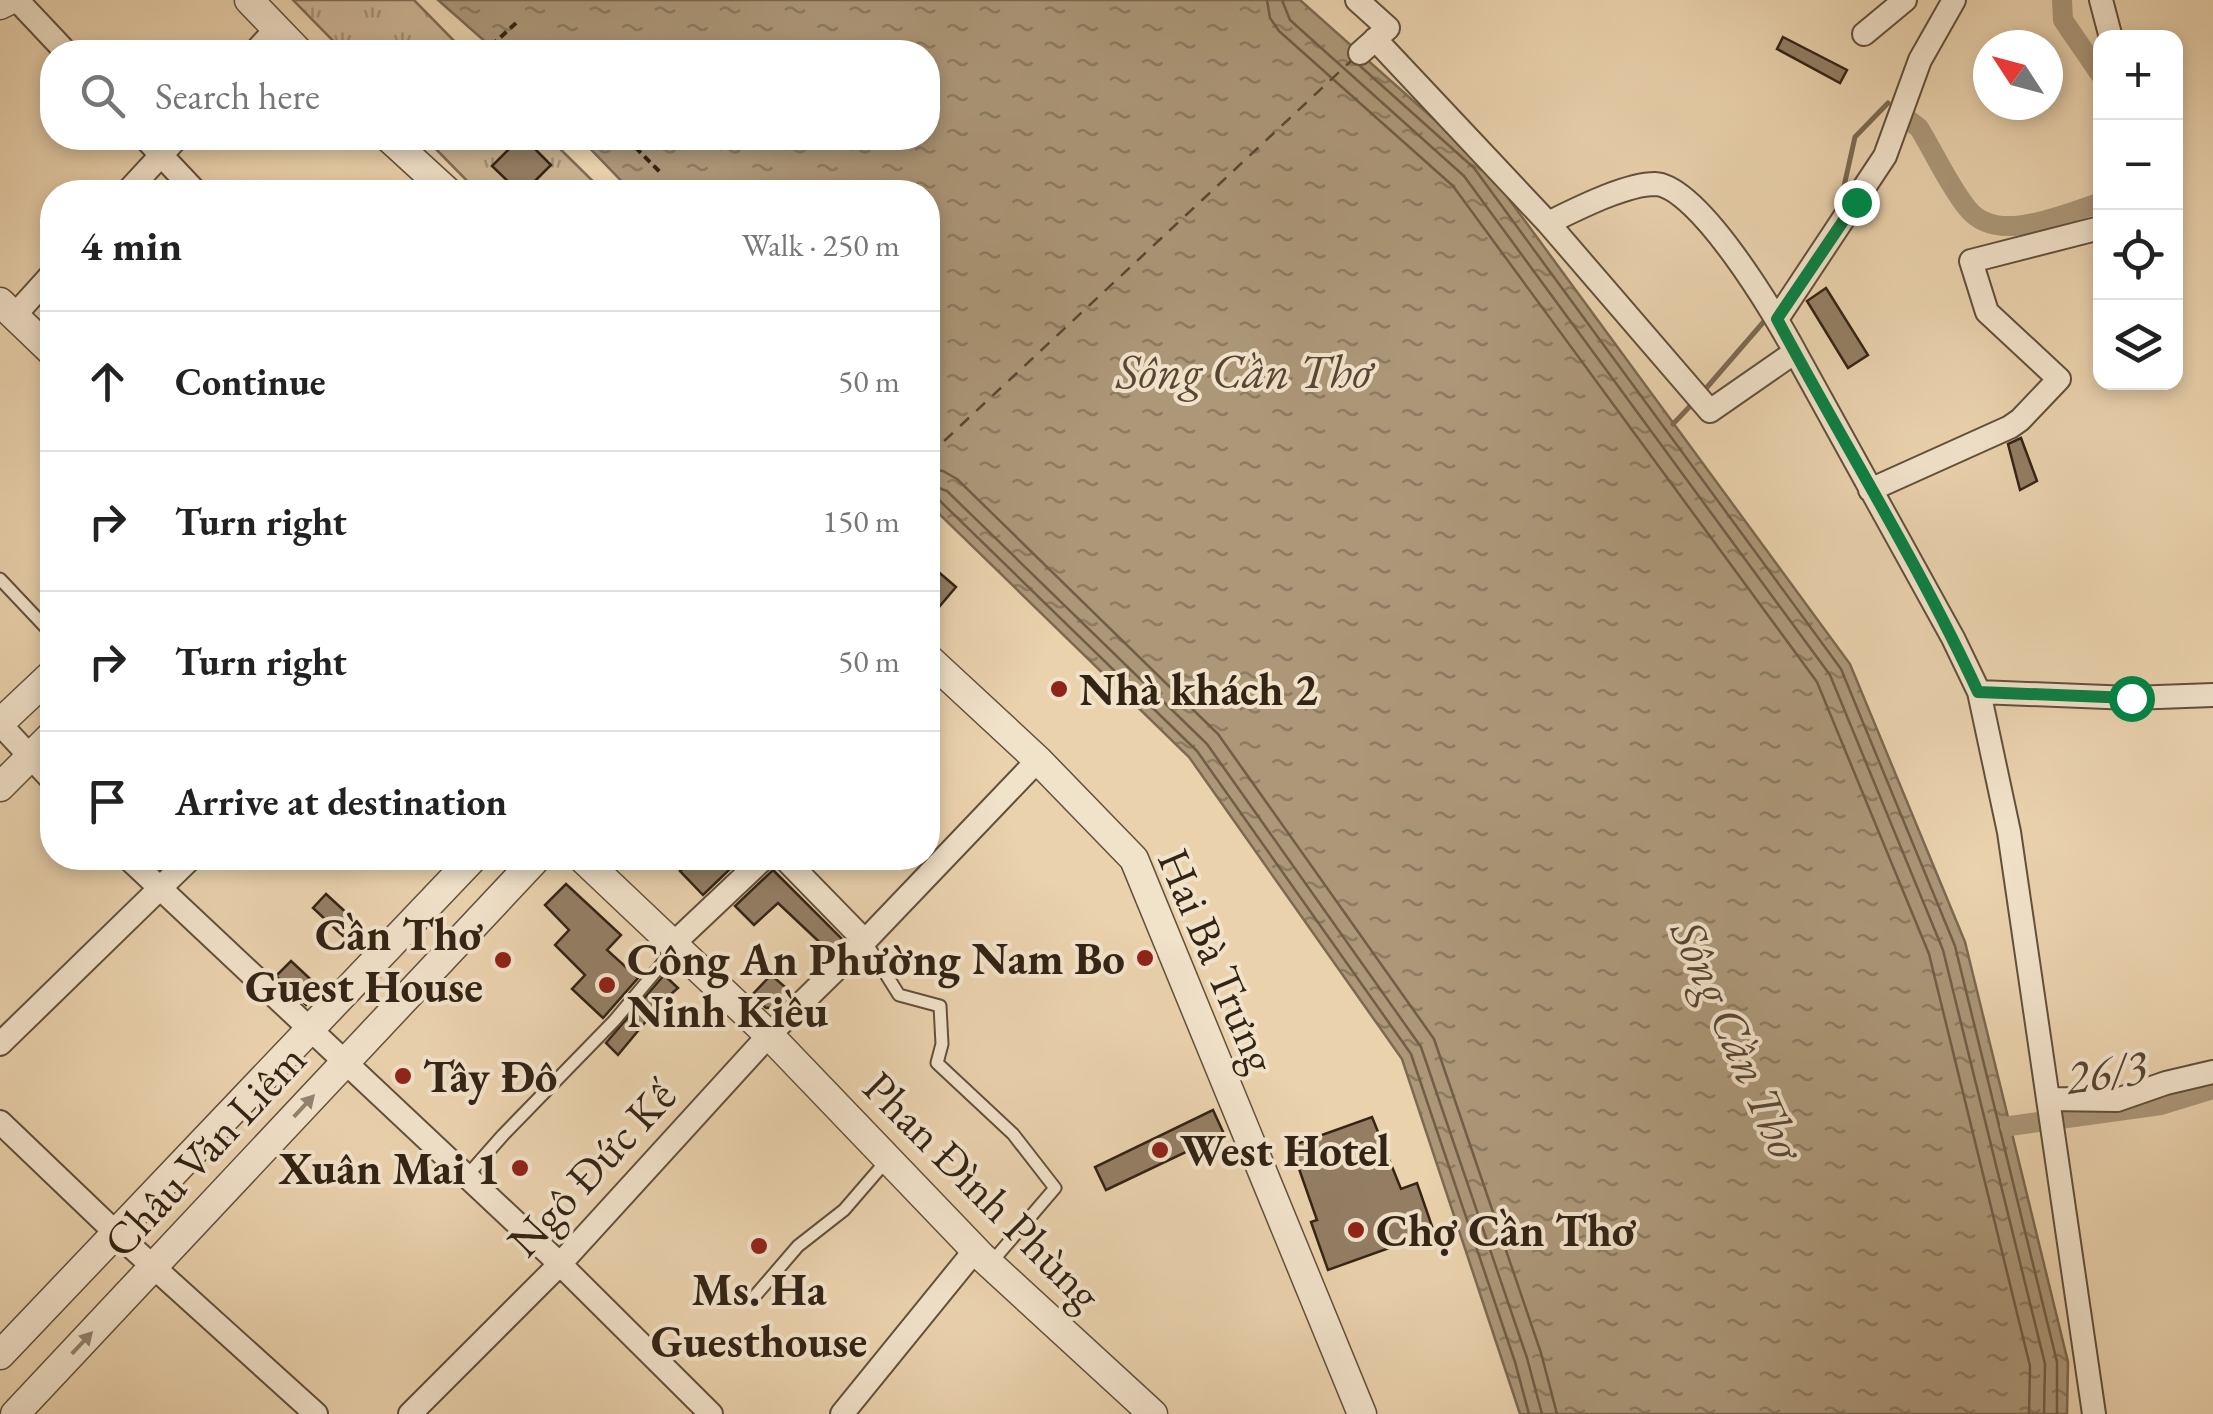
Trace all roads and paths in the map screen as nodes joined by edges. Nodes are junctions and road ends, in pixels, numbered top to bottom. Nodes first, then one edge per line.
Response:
1 (13, 0) edge
2 (250, 0) edge
3 (1357, 0) edge
4 (1904, 0) edge
5 (1954, 0) edge
6 (2102, 0) edge
7 (0, 5) edge
8 (516, 22) dead end
9 (275, 30) junction
10 (2109, 30) edge
11 (1864, 34) dead end
12 (54, 40) edge
13 (266, 40) edge
14 (286, 40) edge
15 (497, 40) edge
16 (156, 150) edge
17 (166, 150) edge
18 (403, 150) edge
19 (638, 150) edge
20 (161, 155) junction
21 (660, 172) dead end
22 (138, 180) edge
23 (185, 180) edge
24 (435, 180) edge
25 (1548, 223) junction
26 (2093, 230) edge
27 (40, 283) edge
28 (7, 309) edge
29 (1773, 313) junction
30 (40, 341) edge
31 (1795, 352) junction
32 (1870, 490) junction
33 (0, 580) edge
34 (40, 622) edge
35 (940, 678) edge
36 (40, 685) edge
37 (1978, 692) junction
38 (2213, 695) edge
39 (0, 723) edge
40 (40, 747) edge
41 (30, 757) junction
42 (1038, 760) junction
43 (40, 767) edge
44 (0, 787) edge
45 (940, 863) edge
46 (140, 870) edge
47 (178, 870) edge
48 (461, 870) edge
49 (526, 870) edge
50 (595, 870) edge
51 (751, 870) edge
52 (796, 870) edge
53 (933, 870) edge
54 (158, 889) junction
55 (865, 941) junction
56 (673, 944) junction
57 (310, 1028) junction
58 (768, 1035) junction
59 (0, 1044) edge
60 (345, 1062) junction
61 (2213, 1072) edge
62 (2048, 1103) junction
63 (0, 1122) edge
64 (888, 1159) junction
65 (466, 1177) junction
66 (116, 1233) junction
67 (983, 1257) junction
68 (560, 1264) junction
69 (154, 1266) junction
70 (755, 1296) dead end
71 (0, 1355) edge
72 (26, 1410) edge
73 (316, 1414) edge
74 (410, 1414) edge
75 (711, 1414) edge
76 (842, 1414) edge
77 (1153, 1414) edge
78 (1362, 1414) edge
79 (2094, 1414) edge

1 - 7 street
1 - 12 street
2 - 9 street
3 - 25 street
4 - 11 street
5 - 29 street
6 - 10 street
8 - 15 path
9 - 13 street
9 - 14 street
16 - 20 street
17 - 20 street
18 - 24 street
19 - 21 path
20 - 22 street
20 - 23 street
25 - 29 street
25 - 31 street
26 - 32 street
27 - 28 street
28 - 30 street
29 - 31 street
31 - 32 street
32 - 37 street
33 - 34 lane
35 - 42 street, Hai Bà Trưng
36 - 39 street
37 - 38 street
37 - 62 street
39 - 41 street
40 - 41 street
41 - 43 street
41 - 44 street
42 - 45 street, Ngô Đức Kế
42 - 78 street, Hai Bà Trưng
46 - 54 street
47 - 54 street
48 - 57 street
49 - 60 street, Châu Văn Liêm
50 - 56 street, Phan Đình Phùng
51 - 56 street
52 - 55 street
53 - 55 street, Ngô Đức Kế
54 - 57 street
54 - 59 street
55 - 58 street, Ngô Đức Kế
55 - 67 lane
56 - 58 street, Phan Đình Phùng
56 - 65 lane
57 - 60 street
57 - 66 street
58 - 64 street, Phan Đình Phùng
58 - 68 street, Ngô Đức Kế
60 - 65 street
69 -> 60 street, Châu Văn Liêm
61 - 62 street
62 - 79 street
63 - 66 street
64 - 67 street, Phan Đình Phùng
64 - 70 lane
65 - 68 street
66 - 69 street
66 - 71 street
67 - 76 street
67 - 77 street, Phan Đình Phùng
68 - 74 street, Ngô Đức Kế
68 - 75 street
72 -> 69 street, Châu Văn Liêm
69 - 73 street

